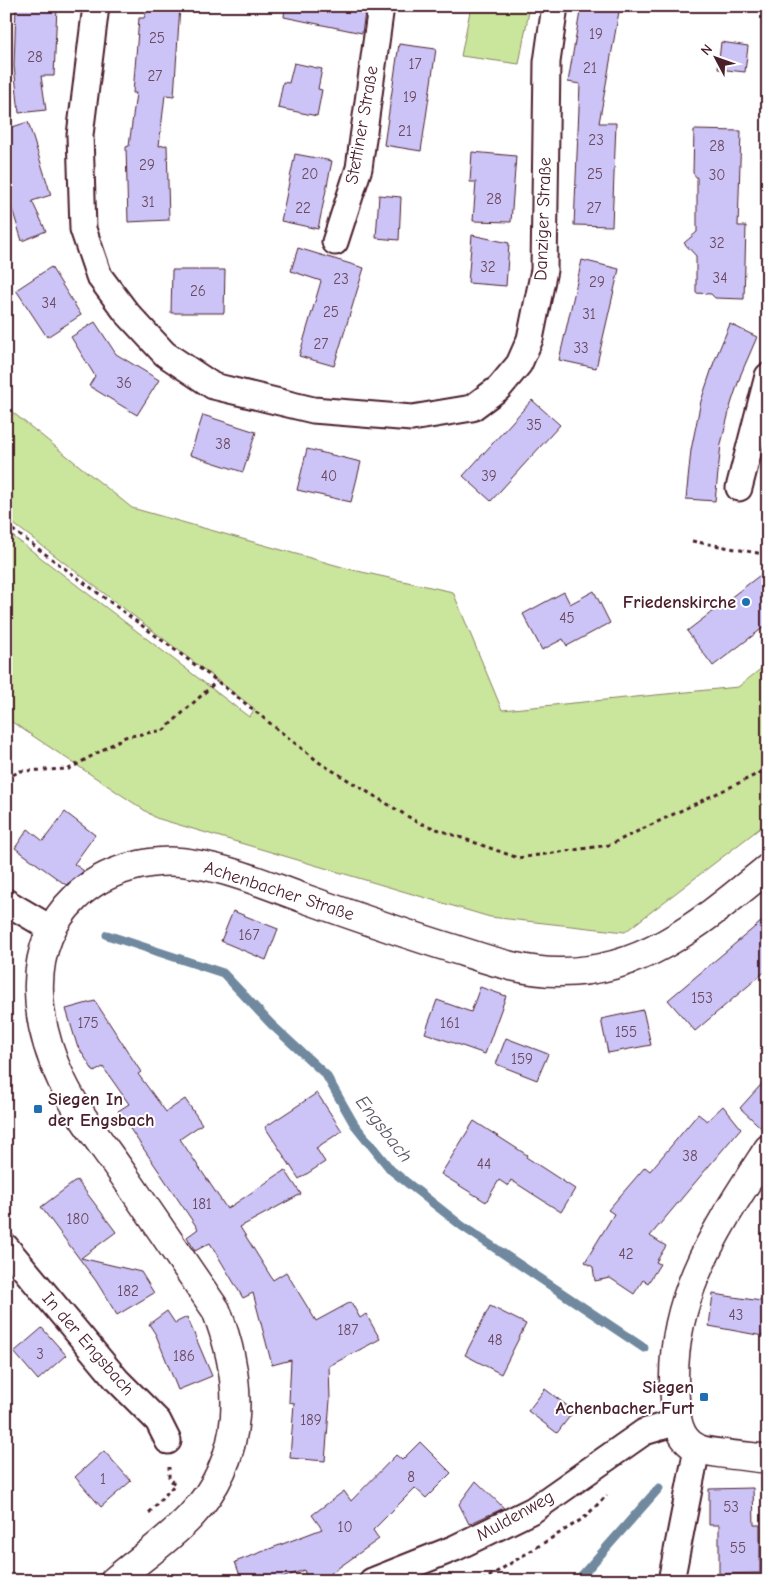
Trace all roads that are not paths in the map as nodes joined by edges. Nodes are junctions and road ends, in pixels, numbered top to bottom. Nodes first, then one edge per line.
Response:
1 (96, 6) edge
2 (381, 6) edge
3 (555, 6) edge
4 (335, 242) dead end
5 (768, 376) edge
6 (739, 488) dead end
7 (768, 868) edge
8 (6, 902) edge
9 (50, 928) junction
10 (768, 1149) edge
11 (6, 1247) edge
12 (676, 1422) junction
13 (168, 1441) dead end
14 (697, 1449) junction
15 (768, 1458) edge
16 (114, 1581) edge
17 (372, 1581) edge
18 (671, 1581) edge

1 - 3 street, Danziger Straße
2 - 4 street, Stettiner Straße
5 - 6 street
7 - 9 main road, Achenbacher Straße
8 - 9 street
9 - 16 main road, Achenbacher Straße
10 - 12 main road
11 - 13 street, In der Engsbach
12 - 14 main road
12 - 17 street, Muldenweg
14 - 15 main road
14 - 18 street

